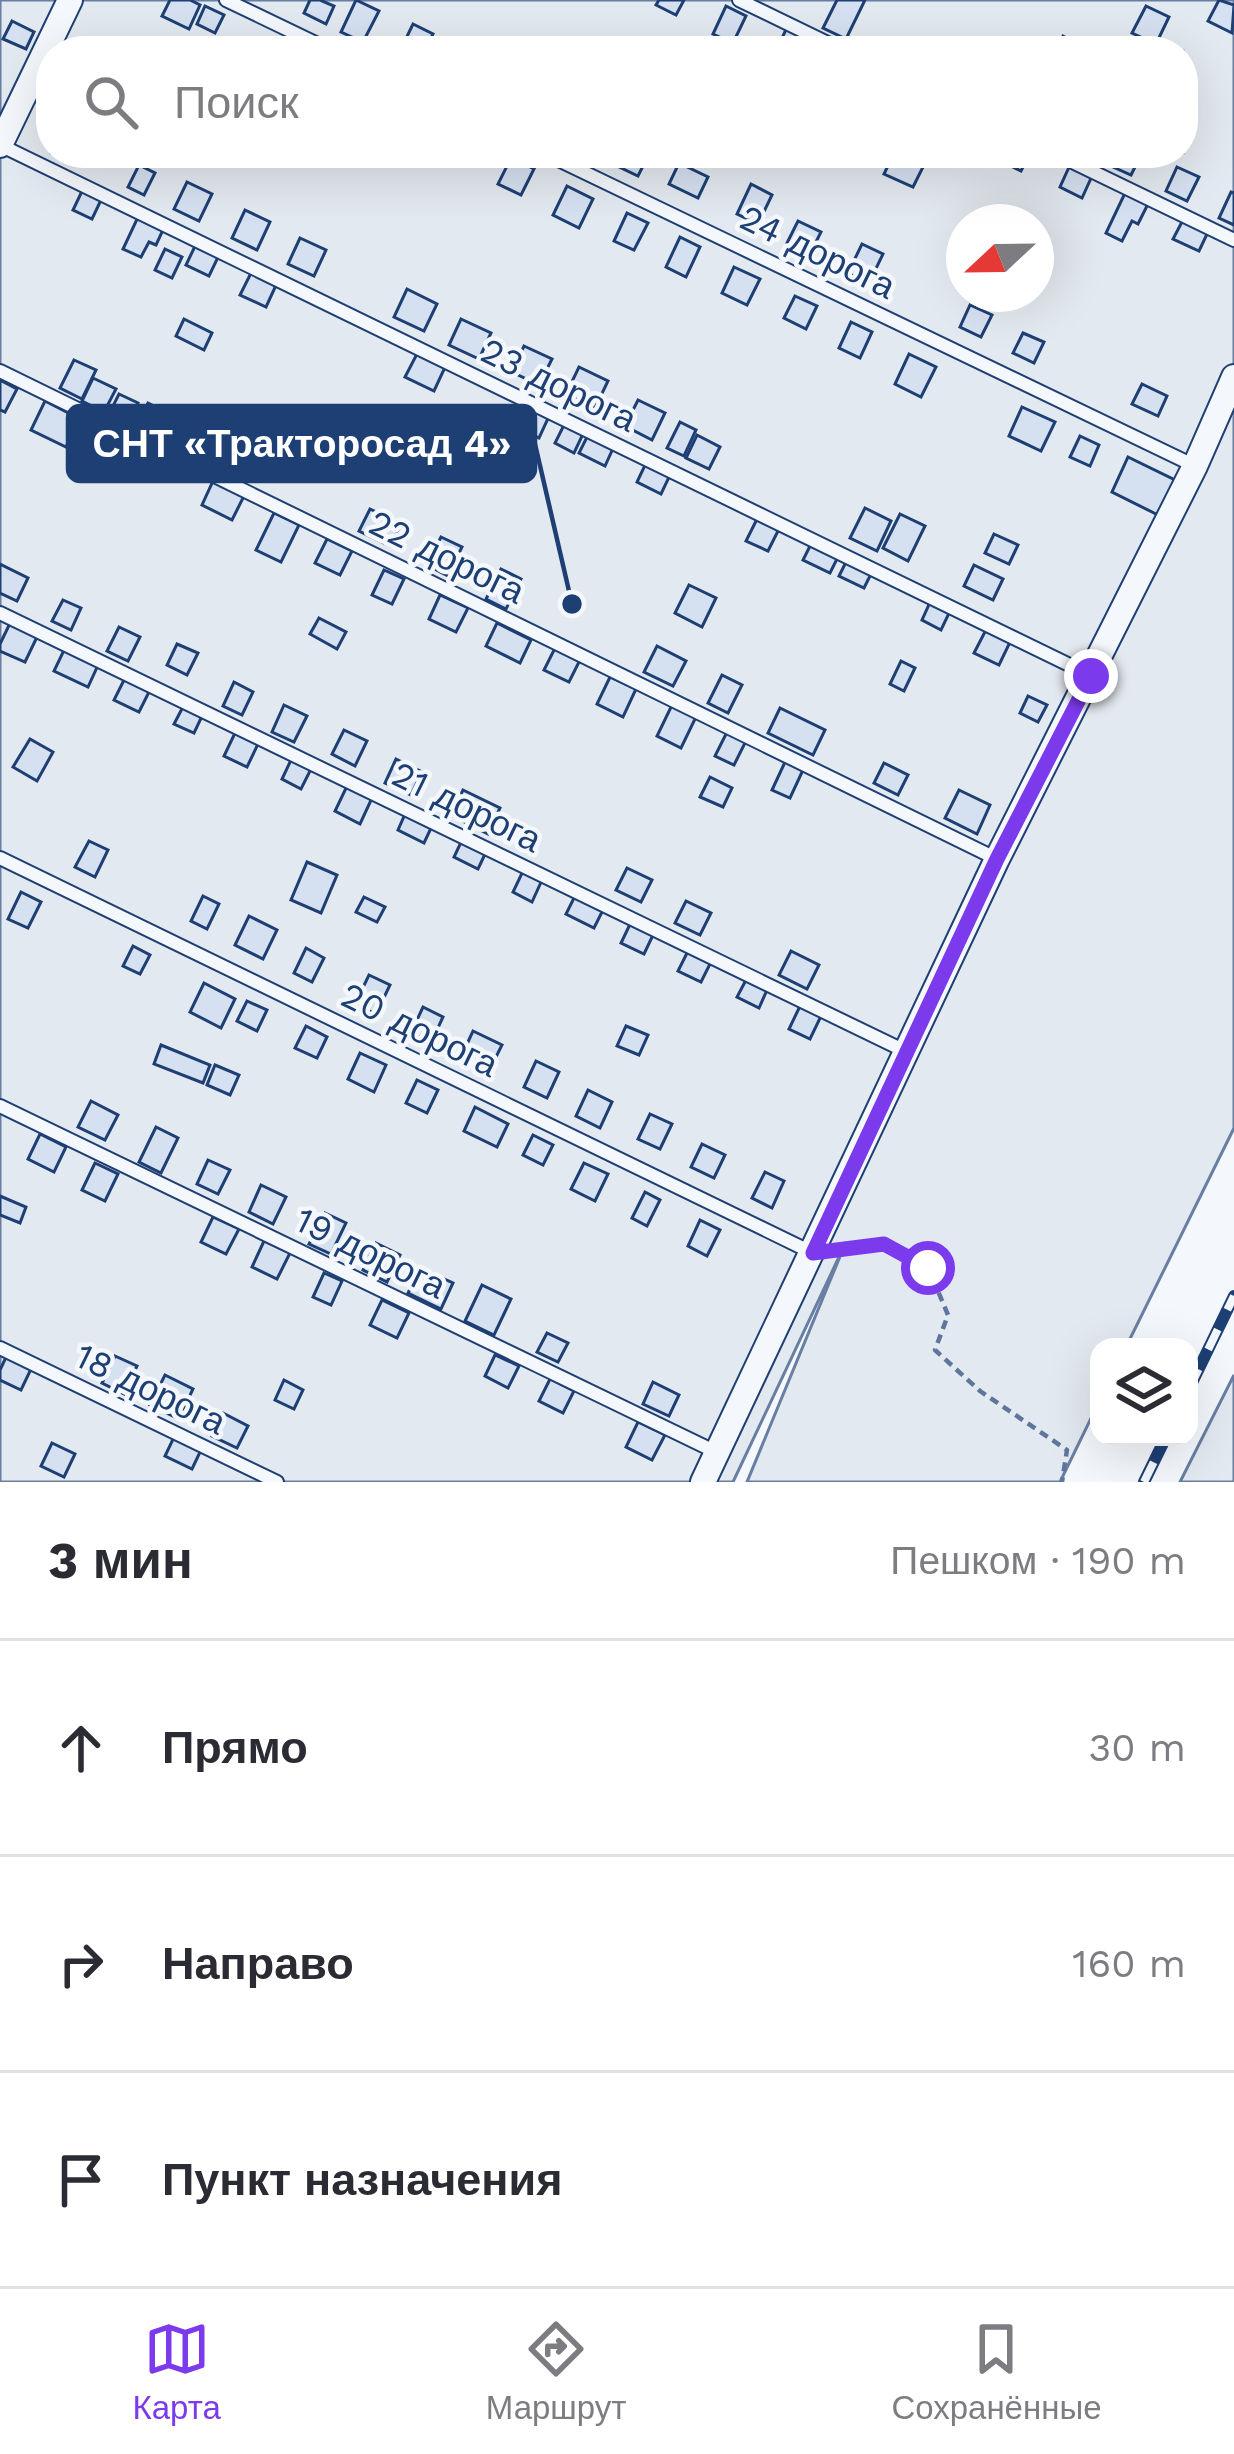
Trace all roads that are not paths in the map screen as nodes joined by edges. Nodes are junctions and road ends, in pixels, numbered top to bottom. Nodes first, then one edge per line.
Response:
1 (70, 0) edge
2 (226, 0) edge
3 (739, 0) edge
4 (53, 36) edge
5 (301, 36) edge
6 (813, 36) edge
7 (36, 70) edge
8 (0, 145) edge
9 (36, 163) edge
10 (47, 168) edge
11 (575, 168) edge
12 (1085, 168) edge
13 (1234, 240) edge
14 (0, 371) edge
15 (1234, 377) edge
16 (1195, 466) junction
17 (0, 613) edge
18 (1091, 676) junction
19 (0, 858) edge
20 (997, 859) junction
21 (908, 1053) junction
22 (0, 1106) edge
23 (813, 1253) junction
24 (0, 1348) edge
25 (716, 1452) junction
26 (277, 1482) edge
27 (703, 1482) edge

1 - 4 street
2 - 5 lane
3 - 6 lane
7 - 8 street
8 - 9 lane, 23 дорога
10 - 18 lane, 23 дорога
11 - 16 lane, 24 дорога
12 - 13 lane
14 - 20 lane, 22 дорога
15 - 16 street
16 - 18 street
17 - 21 lane, 21 дорога
18 - 20 street
19 - 23 lane, 20 дорога
20 - 21 street
21 - 23 street
22 - 25 lane, 19 дорога
23 - 25 street
24 - 26 lane, 18 дорога
25 - 27 street

